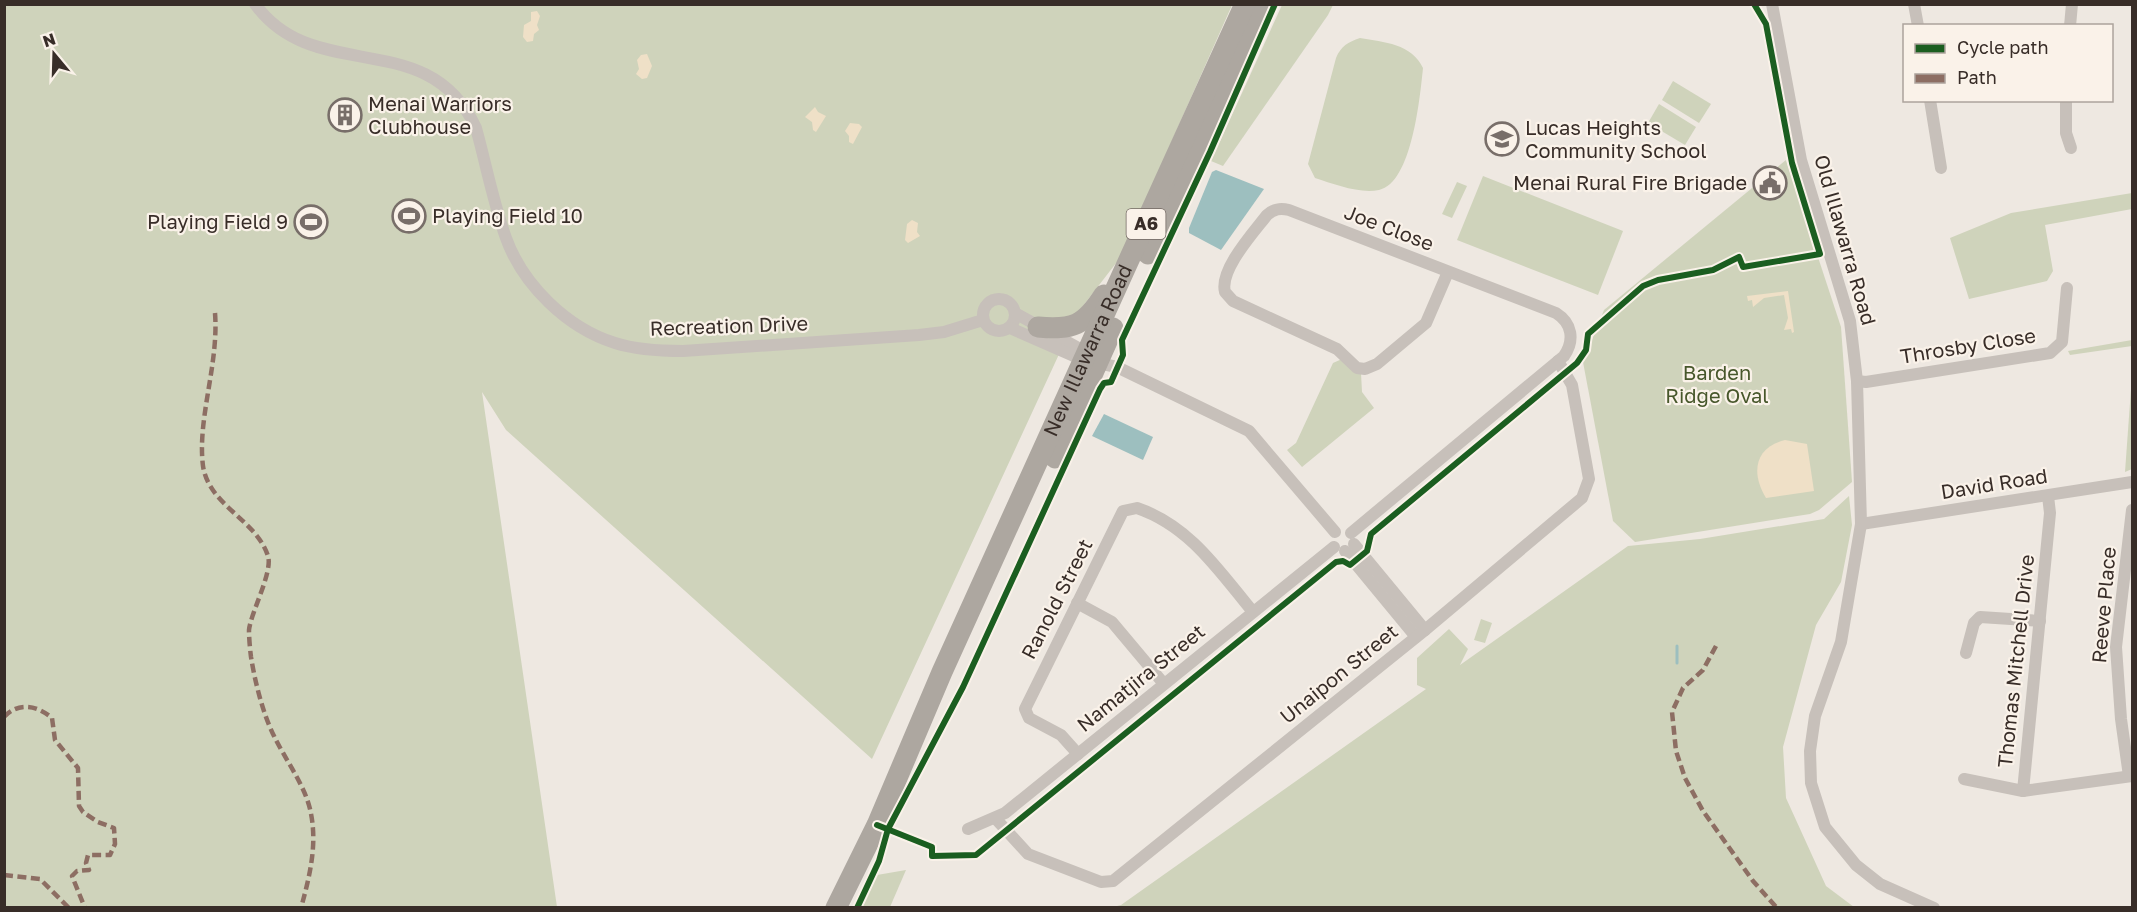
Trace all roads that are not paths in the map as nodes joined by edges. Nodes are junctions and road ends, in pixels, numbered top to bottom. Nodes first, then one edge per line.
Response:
1 (255, 4) edge
2 (1245, 4) edge
3 (1265, 4) edge
4 (1772, 4) edge
5 (1914, 4) edge
6 (2072, 4) edge
7 (1918, 24) edge
8 (2070, 24) edge
9 (1930, 102) edge
10 (2066, 102) edge
11 (2070, 147) dead end
12 (1941, 168) dead end
13 (1448, 272) junction
14 (1124, 275) junction
15 (2067, 288) dead end
16 (1015, 313) junction
17 (983, 320) junction
18 (1038, 327) junction
19 (1010, 328) junction
20 (1571, 335) joint
21 (1089, 358) junction
22 (1558, 361) junction
23 (1857, 381) junction
24 (2133, 482) edge
25 (2048, 496) junction
26 (2133, 510) edge
27 (1861, 524) junction
28 (1346, 544) junction
29 (1077, 603) junction
30 (1253, 612) junction
31 (2040, 621) junction
32 (1420, 634) junction
33 (1966, 653) dead end
34 (1164, 684) junction
35 (1078, 754) junction
36 (2131, 776) edge
37 (1964, 779) dead end
38 (2023, 791) junction
39 (996, 819) junction
40 (968, 829) dead end
41 (836, 908) edge
42 (1934, 908) edge

1 - 17 street, Recreation Drive
2 - 14 highway, New Illawarra Road / A6
3 - 21 highway, New Illawarra Road / A6
4 - 23 street, Old Illawarra Road
5 - 7 street
6 - 8 street
9 - 12 street
10 - 11 street
13 - 13 street, Joe Close
13 - 20 street, Joe Close
14 - 18 highway
14 - 21 highway, New Illawarra Road / A6
15 - 23 street, Throsby Close
16 - 17 street
16 - 18 street
16 - 19 street
17 - 19 street
18 - 21 street
19 - 21 street
20 - 22 street, Namatjira Street
21 - 28 street
21 - 41 highway, New Illawarra Road / A6
22 - 28 street, Namatjira Street
22 - 32 street, Unaipon Street
23 - 27 street, Old Illawarra Road
24 - 25 street, David Road
25 - 27 street, David Road
25 - 31 street, Thomas Mitchell Drive
26 - 36 street, Reeve Place
27 - 42 street
28 - 30 street, Namatjira Street
28 - 32 street
29 - 30 street, Ranold Street
29 - 34 street
29 - 35 street, Ranold Street
30 - 34 street, Namatjira Street
31 - 33 street
31 - 38 street, Thomas Mitchell Drive
32 - 39 street, Unaipon Street
34 - 35 street, Namatjira Street
35 - 39 street, Namatjira Street
36 - 38 street, Thomas Mitchell Drive
37 - 38 street
39 - 40 street, Namatjira Street

